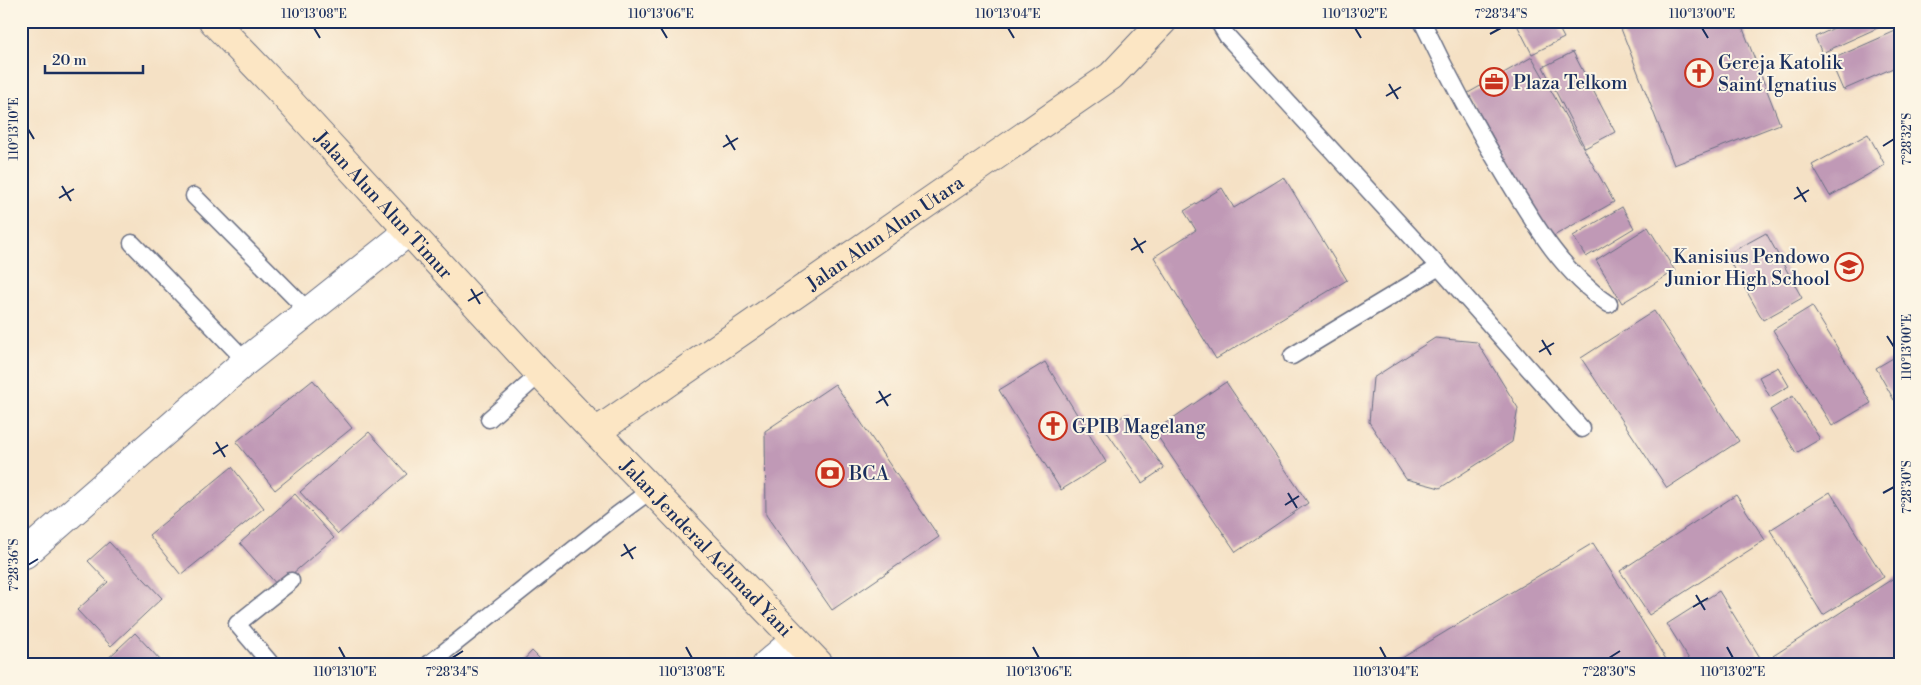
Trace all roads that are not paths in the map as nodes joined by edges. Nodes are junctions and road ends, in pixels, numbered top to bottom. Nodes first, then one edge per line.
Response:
1 (213, 21) edge
2 (1163, 21) edge
3 (1218, 21) edge
4 (1422, 21) edge
5 (194, 196) dead end
6 (408, 232) junction
7 (132, 243) dead end
8 (1439, 267) junction
9 (1609, 304) dead end
10 (308, 311) junction
11 (1292, 356) dead end
12 (246, 361) junction
13 (540, 374) junction
14 (489, 419) dead end
15 (1582, 428) dead end
16 (596, 432) junction
17 (651, 490) junction
18 (25, 554) dead end
19 (291, 581) dead end
20 (795, 640) junction
21 (271, 664) edge
22 (429, 664) edge
23 (768, 664) edge
24 (819, 664) edge

1 - 6 main road, Jalan Alun Alun Timur
2 - 16 main road, Jalan Alun Alun Utara
3 - 8 lane
4 - 9 lane
5 - 10 lane
6 - 10 street
6 - 13 main road, Jalan Alun Alun Timur
7 - 12 lane
8 - 11 lane
8 - 15 lane
10 - 12 street
12 - 18 street
13 - 14 lane
13 - 16 main road, Jalan Alun Alun Timur
16 - 17 main road, Jalan Jenderal Achmad Yani
17 - 20 main road, Jalan Jenderal Achmad Yani
17 - 22 lane
19 - 21 lane
20 - 23 street
20 - 24 main road, Jalan Jenderal Achmad Yani

